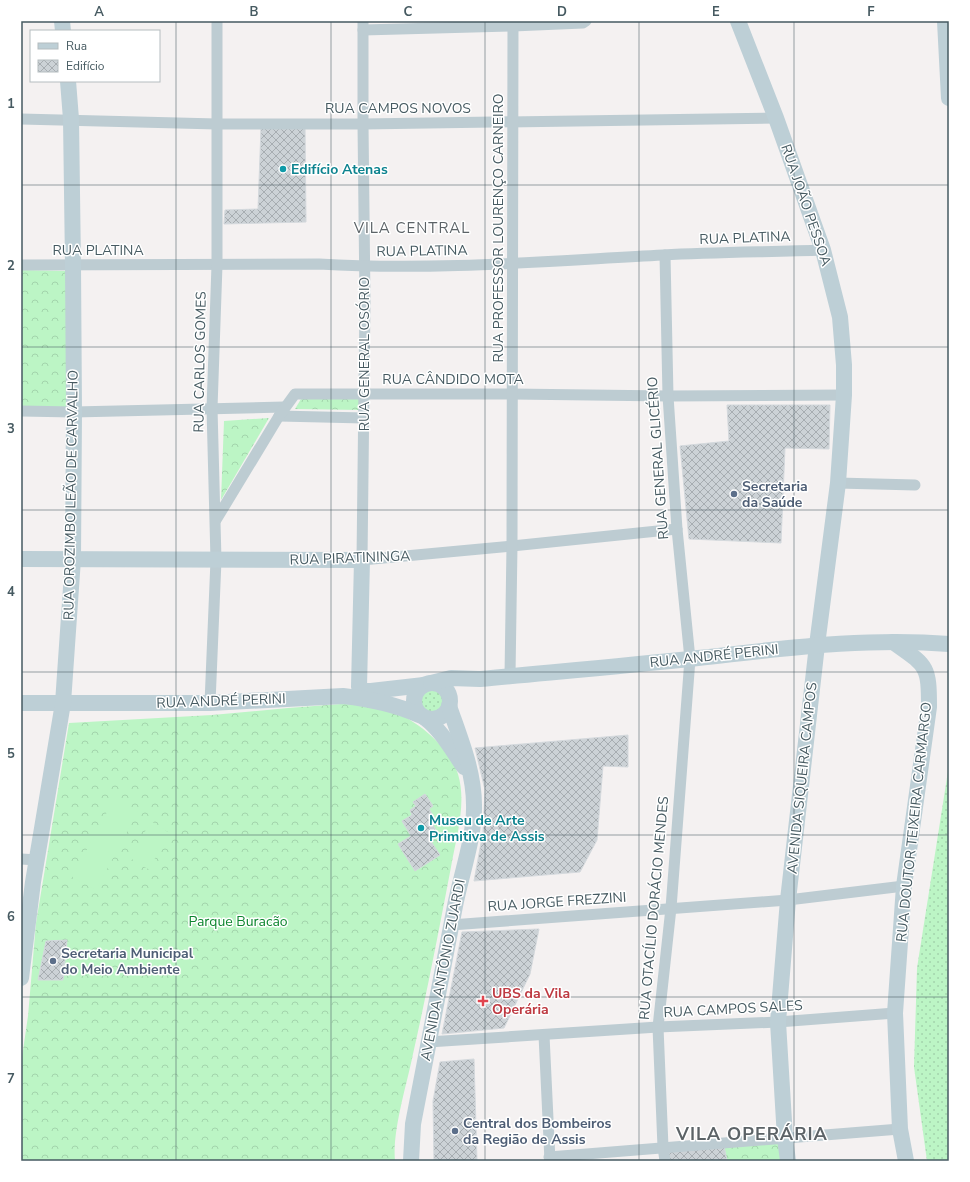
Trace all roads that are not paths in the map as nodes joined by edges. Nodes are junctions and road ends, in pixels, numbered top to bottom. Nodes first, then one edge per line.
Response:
1 (217, 21) edge
2 (586, 21) edge
3 (738, 21) edge
4 (945, 21) edge
5 (513, 24) edge
6 (363, 26) edge
7 (68, 82) edge
8 (949, 98) edge
9 (776, 118) junction
10 (21, 119) edge
11 (71, 119) junction
12 (513, 122) junction
13 (217, 124) junction
14 (363, 124) junction
15 (823, 250) junction
16 (665, 255) junction
17 (513, 264) junction
18 (21, 265) edge
19 (74, 265) junction
20 (217, 265) junction
21 (364, 267) junction
22 (512, 394) junction
23 (363, 395) junction
24 (844, 395) junction
25 (668, 396) junction
26 (212, 408) junction
27 (21, 411) edge
28 (281, 411) junction
29 (74, 412) junction
30 (364, 418) junction
31 (838, 483) junction
32 (915, 486) dead end
33 (216, 520) junction
34 (677, 529) junction
35 (512, 546) junction
36 (21, 559) edge
37 (73, 559) junction
38 (216, 560) junction
39 (362, 560) junction
40 (893, 642) junction
41 (949, 644) edge
42 (817, 645) junction
43 (690, 659) junction
44 (510, 675) junction
45 (480, 678) junction
46 (428, 684) junction
47 (359, 687) joint
48 (21, 703) edge
49 (63, 703) junction
50 (210, 703) junction
51 (449, 703) junction
52 (422, 716) junction
53 (471, 779) junction
54 (21, 858) edge
55 (38, 860) junction
56 (904, 886) junction
57 (788, 900) junction
58 (671, 908) junction
59 (451, 925) junction
60 (21, 978) edge
61 (895, 1014) junction
62 (778, 1022) junction
63 (658, 1028) junction
64 (544, 1036) junction
65 (428, 1042) junction
66 (900, 1129) junction
67 (785, 1138) junction
68 (663, 1147) junction
69 (550, 1159) edge
70 (411, 1161) edge
71 (665, 1161) edge
72 (788, 1161) edge
73 (906, 1161) edge

1 - 13 street, RUA CARLOS GOMES
2 - 5 street
3 - 9 main road, RUA JOÃO PESSOA
4 - 8 main road
5 - 6 street
5 - 12 street, RUA PROFESSOR LOURENÇO CARNEIRO
6 - 14 street, RUA GENERAL OSÓRIO
7 - 11 main road, RUA OROZIMBO LEÃO DE CARVALHO
9 - 12 street, RUA CAMPOS NOVOS
9 - 15 main road, RUA JOÃO PESSOA
10 - 11 street, RUA CAMPOS NOVOS
11 - 13 street, RUA CAMPOS NOVOS
11 - 19 main road, RUA OROZIMBO LEÃO DE CARVALHO
12 - 14 street, RUA CAMPOS NOVOS
12 - 17 street, RUA PROFESSOR LOURENÇO CARNEIRO
13 - 14 street, RUA CAMPOS NOVOS
13 - 20 street, RUA CARLOS GOMES
14 - 21 street, RUA GENERAL OSÓRIO
15 - 16 street, RUA PLATINA
15 - 24 main road, RUA JOÃO PESSOA
16 - 17 street, RUA PLATINA
16 - 25 street, RUA GENERAL GLICÉRIO
17 - 21 street, RUA PLATINA
17 - 22 street, RUA PROFESSOR LOURENÇO CARNEIRO
18 - 19 street, RUA PLATINA
19 - 20 street, RUA PLATINA
19 - 29 main road, RUA OROZIMBO LEÃO DE CARVALHO
20 - 21 street, RUA PLATINA
20 - 26 street, RUA CARLOS GOMES
21 - 23 street, RUA GENERAL OSÓRIO
22 - 23 street, RUA CÂNDIDO MOTA
22 - 25 street, RUA CÂNDIDO MOTA
22 - 35 street, RUA PROFESSOR LOURENÇO CARNEIRO
23 - 28 street, RUA CÂNDIDO MOTA
23 - 30 street, RUA GENERAL OSÓRIO
24 - 25 street, RUA CÂNDIDO MOTA
24 - 31 main road, AVENIDA SIQUEIRA CAMPOS
25 - 34 street, RUA GENERAL GLICÉRIO
26 - 28 street
26 - 29 street
26 - 33 street, RUA CARLOS GOMES
27 - 29 street
28 - 30 street
28 - 33 street
29 - 37 main road, RUA OROZIMBO LEÃO DE CARVALHO
30 - 39 street, RUA GENERAL OSÓRIO
31 - 32 street
31 - 42 main road, AVENIDA SIQUEIRA CAMPOS
33 - 38 street, RUA CARLOS GOMES
34 - 35 street, RUA PIRATININGA
34 - 43 street, RUA GENERAL GLICÉRIO
35 - 39 street, RUA PIRATININGA
35 - 44 street, RUA PROFESSOR LOURENÇO CARNEIRO
36 - 37 main road, RUA PIRATININGA
37 - 38 main road, RUA PIRATININGA
37 - 49 main road, RUA OROZIMBO LEÃO DE CARVALHO
38 - 39 main road, RUA PIRATININGA
38 - 50 street, RUA CARLOS GOMES
39 - 47 main road, RUA GENERAL OSÓRIO
40 - 41 main road, RUA ANDRÉ PERINI
40 - 42 main road, RUA ANDRÉ PERINI
40 - 56 main road, RUA DOUTOR TEIXEIRA CARMARGO
42 - 43 main road, RUA ANDRÉ PERINI
42 - 57 main road, AVENIDA SIQUEIRA CAMPOS
43 - 44 main road, RUA ANDRÉ PERINI
43 - 58 street, RUA OTACÍLIO DORÁCIO MENDES
44 - 45 main road, RUA ANDRÉ PERINI
45 - 46 main road, RUA ANDRÉ PERINI
45 - 51 main road, RUA ANDRÉ PERINI
46 - 47 main road, RUA ANDRÉ PERINI
46 - 51 main road
46 - 52 main road
48 - 49 main road, RUA ANDRÉ PERINI
49 - 50 main road, RUA ANDRÉ PERINI
49 - 55 main road, RUA OROZIMBO LEÃO DE CARVALHO
50 - 52 main road, RUA ANDRÉ PERINI
51 - 52 main road
51 - 53 main road, AVENIDA ANTÔNIO ZUARDI
52 - 53 main road, AVENIDA ANTÔNIO ZUARDI
53 - 59 main road, AVENIDA ANTÔNIO ZUARDI
54 - 55 street
55 - 60 main road, RUA OROZIMBO LEÃO DE CARVALHO
56 - 57 street, RUA JORGE FREZZINI
56 - 61 main road, RUA DOUTOR TEIXEIRA CARMARGO
57 - 58 street, RUA JORGE FREZZINI
57 - 62 main road, AVENIDA SIQUEIRA CAMPOS
58 - 59 street, RUA JORGE FREZZINI
58 - 63 street, RUA OTACÍLIO DORÁCIO MENDES
59 - 65 main road, AVENIDA ANTÔNIO ZUARDI
61 - 62 street, RUA CAMPOS SALES
61 - 66 main road, RUA DOUTOR TEIXEIRA CARMARGO
62 - 63 street, RUA CAMPOS SALES
62 - 67 main road, AVENIDA SIQUEIRA CAMPOS
63 - 64 street, RUA CAMPOS SALES
63 - 68 street, RUA OTACÍLIO DORÁCIO MENDES
64 - 65 street, RUA CAMPOS SALES
64 - 69 street
65 - 70 main road, AVENIDA ANTÔNIO ZUARDI
66 - 67 street
66 - 73 main road, RUA DOUTOR TEIXEIRA CARMARGO
67 - 68 street
67 - 72 main road, AVENIDA SIQUEIRA CAMPOS
68 - 69 street
68 - 71 street, RUA OTACÍLIO DORÁCIO MENDES

